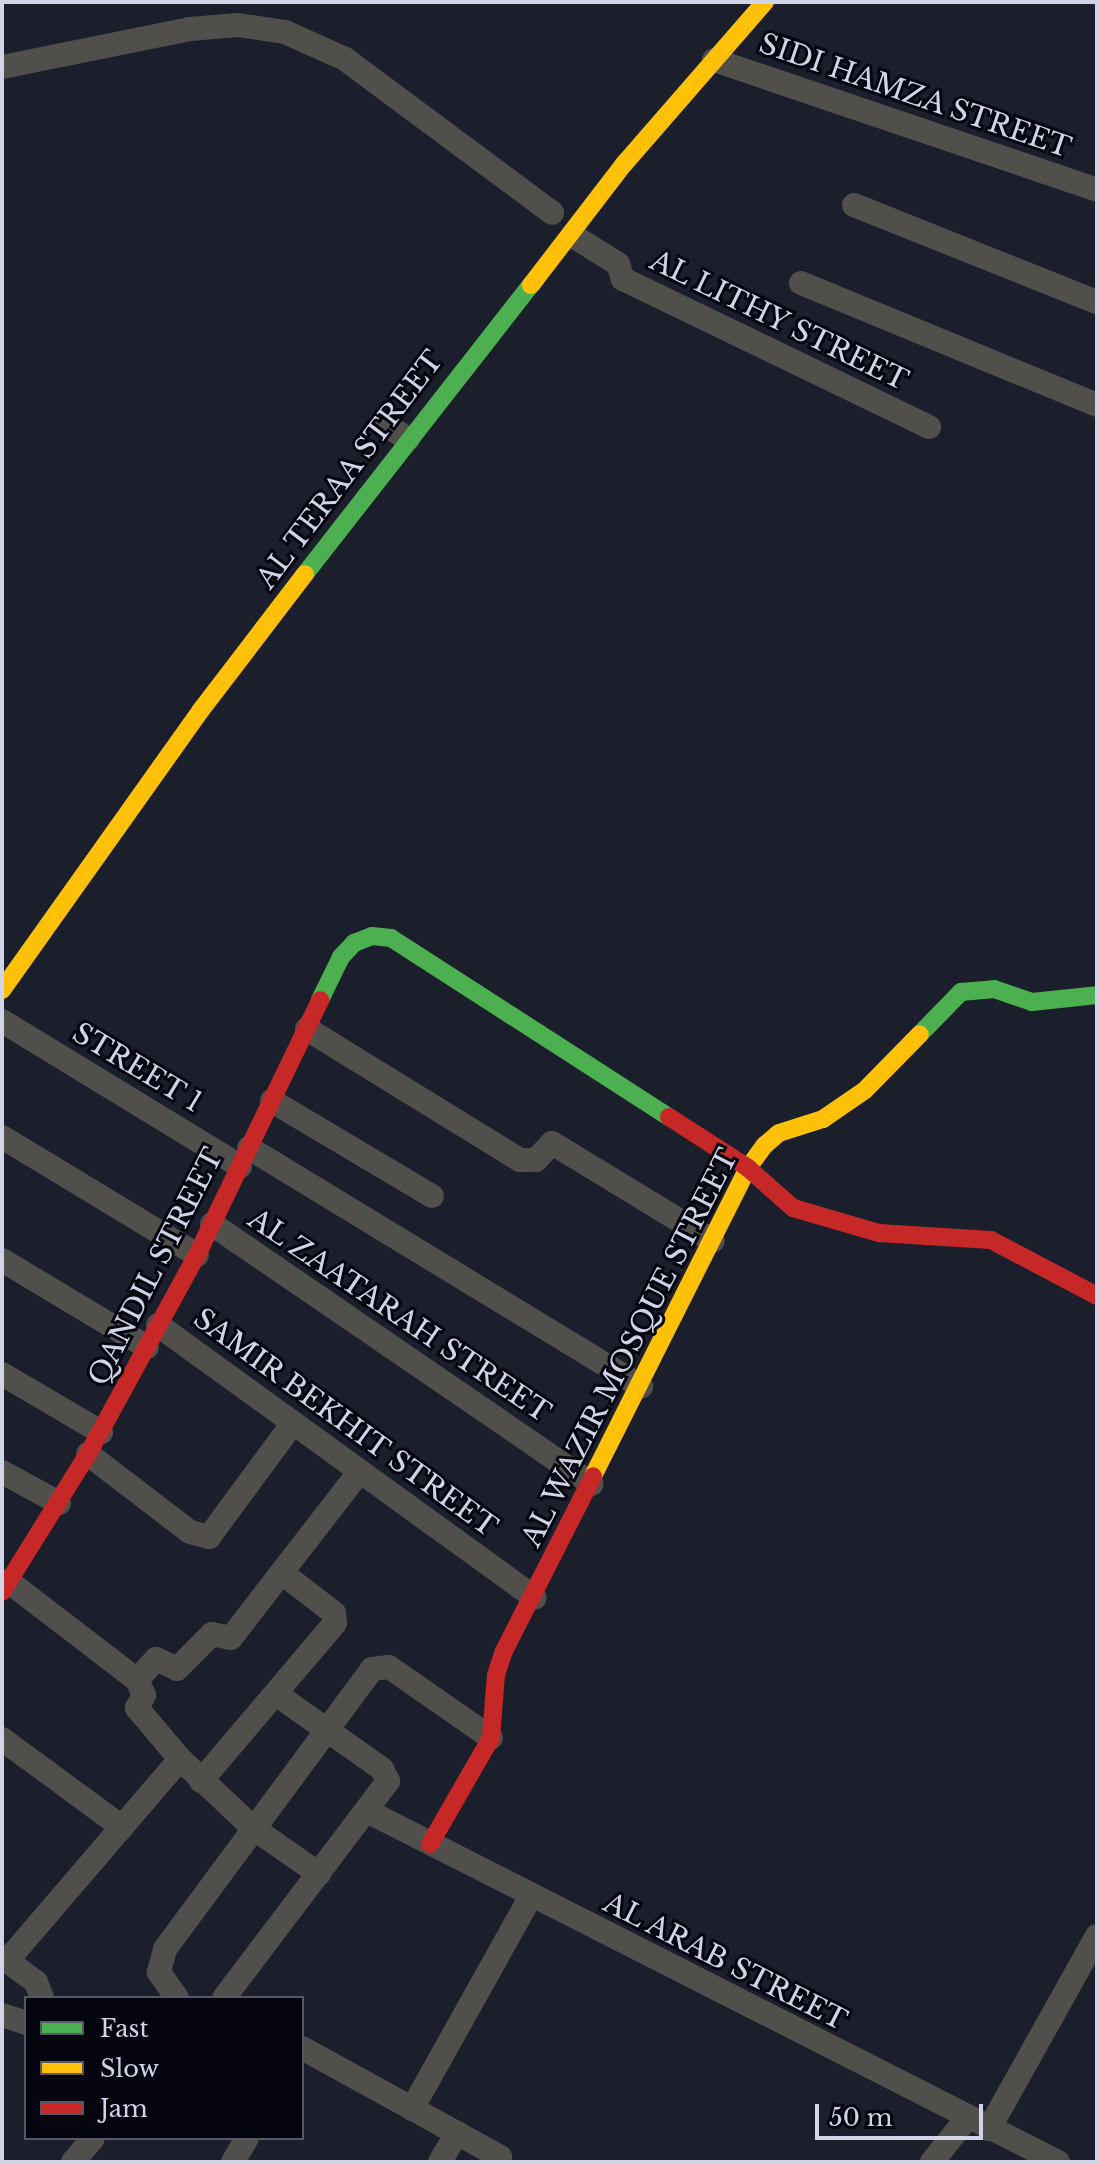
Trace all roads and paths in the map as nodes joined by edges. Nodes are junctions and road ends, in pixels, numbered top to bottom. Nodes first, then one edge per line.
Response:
1 (765, 2) edge
2 (714, 60) junction
3 (2, 67) edge
4 (1097, 190) edge
5 (854, 205) dead end
6 (552, 213) dead end
7 (573, 236) junction
8 (801, 283) dead end
9 (1097, 302) edge
10 (1097, 405) edge
11 (381, 422) dead end
12 (929, 427) dead end
13 (408, 439) junction
14 (2, 990) edge
15 (1097, 995) edge
16 (2, 1021) edge
17 (307, 1029) junction
18 (272, 1101) junction
19 (2, 1137) edge
20 (245, 1157) junction
21 (748, 1168) junction
22 (432, 1196) dead end
23 (212, 1224) junction
24 (713, 1241) junction
25 (197, 1255) junction
26 (2, 1260) edge
27 (1097, 1296) edge
28 (152, 1336) junction
29 (2, 1374) edge
30 (641, 1386) junction
31 (293, 1423) junction
32 (101, 1432) junction
33 (88, 1454) junction
34 (360, 1471) junction
35 (2, 1472) edge
36 (592, 1484) junction
37 (59, 1503) junction
38 (282, 1573) junction
39 (7, 1575) edge
40 (535, 1598) junction
41 (137, 1680) junction
42 (276, 1694) junction
43 (327, 1729) junction
44 (491, 1738) junction
45 (2, 1739) edge
46 (180, 1759) junction
47 (201, 1781) junction
48 (367, 1811) junction
49 (122, 1827) junction
50 (252, 1827) junction
51 (430, 1844) junction
52 (319, 1874) junction
53 (530, 1898) junction
54 (1097, 1936) edge
55 (4, 1959) edge
56 (41, 1996) edge
57 (175, 1996) edge
58 (226, 1996) edge
59 (2, 2015) edge
60 (24, 2022) edge
61 (304, 2049) edge
62 (412, 2109) junction
63 (978, 2123) junction
64 (457, 2133) junction
65 (91, 2140) edge
66 (246, 2140) edge
67 (500, 2157) dead end
68 (73, 2162) edge
69 (233, 2162) edge
70 (440, 2162) edge
71 (932, 2162) edge
72 (1058, 2162) edge

1 - 2 street, AL TERAA STREET
2 - 4 street, SIDI HAMZA STREET
2 - 7 street, AL TERAA STREET
3 - 6 street
5 - 9 street
7 - 12 street, AL LITHY STREET
7 - 13 street, AL TERAA STREET
8 - 10 street
11 - 13 street
13 - 14 street, AL TERAA STREET
15 - 21 street, AL WAZIR MOSQUE STREET
16 - 20 street, STREET 1
17 - 18 street, QANDIL STREET
17 - 21 street, QANDIL STREET
17 - 24 street
18 - 20 street, QANDIL STREET
18 - 22 street
19 - 25 street
20 - 23 street, QANDIL STREET
20 - 30 street, STREET 1
21 - 24 street, AL WAZIR MOSQUE STREET
21 - 27 street
23 - 25 street, QANDIL STREET
23 - 36 street, AL ZAATARAH STREET
24 - 30 street, AL WAZIR MOSQUE STREET
25 - 28 street, QANDIL STREET
26 - 28 street, SAMIR BEKHIT STREET
28 - 31 street, SAMIR BEKHIT STREET
28 - 32 street, QANDIL STREET
29 - 32 street
30 - 36 street, AL WAZIR MOSQUE STREET
31 - 33 street
31 - 34 street, SAMIR BEKHIT STREET
32 - 33 street, QANDIL STREET
33 - 37 street, QANDIL STREET
34 - 38 street
34 - 40 street, SAMIR BEKHIT STREET
35 - 37 street
36 - 40 street, AL WAZIR MOSQUE STREET
37 - 39 street, QANDIL STREET
38 - 41 street
38 - 42 street
39 - 41 street
40 - 44 street, AL WAZIR MOSQUE STREET
41 - 46 street
42 - 43 street
42 - 47 street
43 - 44 street
43 - 48 street
43 - 50 street
44 - 51 street, AL WAZIR MOSQUE STREET
45 - 49 street
46 - 47 street
46 - 49 street
47 - 50 street
48 - 51 street, AL ARAB STREET
48 - 52 street
49 - 55 street
50 - 52 street
50 - 57 street
51 - 53 street, AL ARAB STREET
52 - 58 street
53 - 62 street
53 - 63 street, AL ARAB STREET
54 - 63 street
55 - 56 street
59 - 60 street
61 - 62 street
62 - 64 street
63 - 71 street
63 - 72 street, AL ARAB STREET
64 - 67 street
64 - 70 street
65 - 68 street
66 - 69 street

